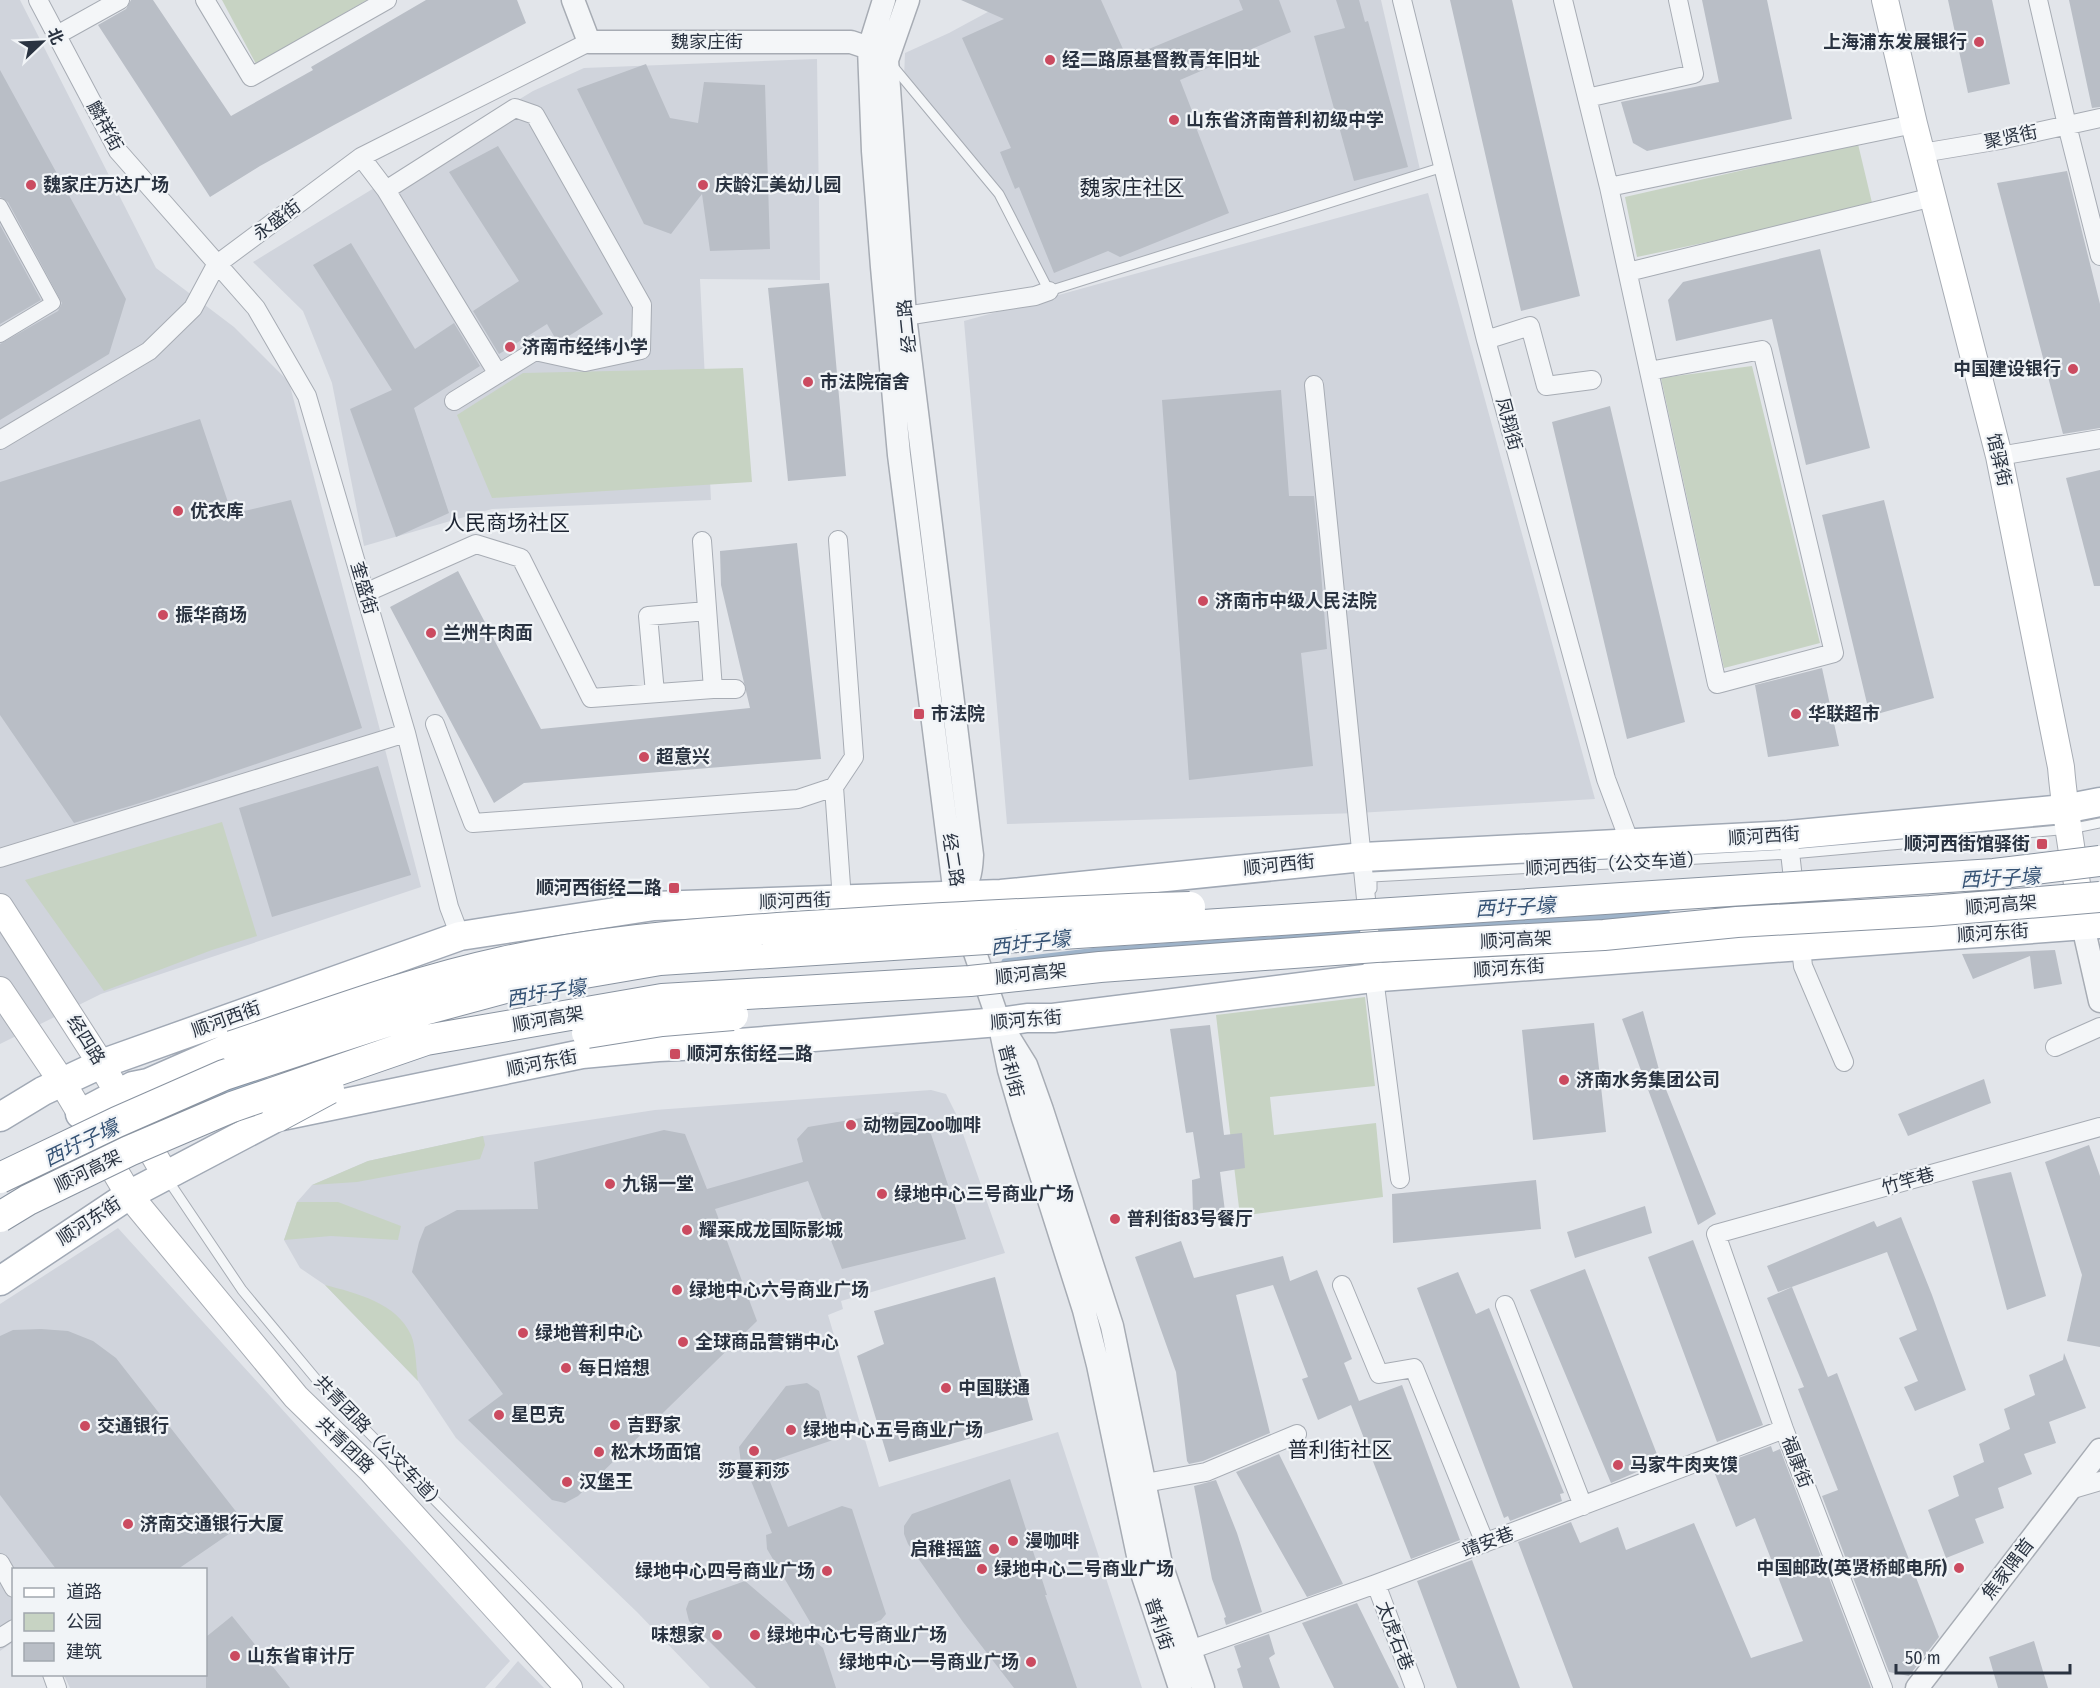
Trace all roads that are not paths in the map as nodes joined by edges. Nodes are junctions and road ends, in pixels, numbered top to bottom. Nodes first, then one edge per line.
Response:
1 (38, 0) edge
2 (120, 0) edge
3 (205, 0) edge
4 (387, 0) edge
5 (573, 0) edge
6 (884, 0) edge
7 (908, 0) edge
8 (1402, 0) edge
9 (1563, 0) edge
10 (1678, 0) edge
11 (1885, 0) edge
12 (2038, 0) edge
13 (57, 35) junction
14 (589, 42) junction
15 (878, 54) junction
16 (1587, 98) junction
17 (2100, 118) edge
18 (1914, 124) junction
19 (2067, 125) junction
20 (1922, 153) junction
21 (361, 158) junction
22 (1443, 167) junction
23 (1609, 187) junction
24 (386, 190) junction
25 (1934, 197) junction
26 (0, 206) edge
27 (2100, 256) edge
28 (216, 265) junction
29 (1628, 272) junction
30 (1049, 291) junction
31 (905, 316) junction
32 (0, 335) edge
33 (1486, 340) junction
34 (1649, 371) junction
35 (498, 374) junction
36 (1592, 380) dead end
37 (1314, 385) dead end
38 (454, 401) dead end
39 (2100, 439) edge
40 (0, 440) edge
41 (1999, 456) junction
42 (838, 540) dead end
43 (702, 541) dead end
44 (365, 593) junction
45 (707, 611) junction
46 (712, 689) junction
47 (736, 689) dead end
48 (655, 693) junction
49 (435, 724) dead end
50 (406, 733) junction
51 (834, 787) junction
52 (2100, 802) edge
53 (2067, 819) junction
54 (2100, 823) edge
55 (1630, 843) junction
56 (1790, 844) junction
57 (1364, 857) junction
58 (0, 858) edge
59 (2100, 861) edge
60 (955, 895) junction
61 (842, 900) junction
62 (0, 907) edge
63 (1371, 907) junction
64 (1409, 912) junction
65 (2096, 916) edge
66 (459, 936) junction
67 (1374, 941) junction
68 (1800, 947) junction
69 (1377, 978) junction
70 (0, 990) edge
71 (2100, 1001) edge
72 (999, 1022) junction
73 (2100, 1026) edge
74 (232, 1046) junction
75 (2055, 1047) dead end
76 (1844, 1062) dead end
77 (101, 1064) junction
78 (62, 1082) junction
79 (118, 1094) junction
80 (0, 1117) edge
81 (277, 1117) junction
82 (83, 1118) junction
83 (2100, 1127) edge
84 (166, 1176) junction
85 (0, 1178) edge
86 (1400, 1179) dead end
87 (129, 1195) junction
88 (0, 1217) edge
89 (1716, 1234) joint
90 (0, 1281) edge
91 (1341, 1285) dead end
92 (1505, 1305) dead end
93 (1784, 1429) junction
94 (1297, 1434) dead end
95 (2100, 1450) edge
96 (2100, 1481) edge
97 (1144, 1483) junction
98 (2070, 1490) junction
99 (1583, 1506) junction
100 (1485, 1543) junction
101 (0, 1563) edge
102 (12, 1584) edge
103 (1376, 1584) junction
104 (1190, 1650) junction
105 (569, 1688) edge
106 (619, 1688) edge
107 (1180, 1688) edge
108 (1203, 1688) edge
109 (1415, 1688) edge
110 (1883, 1688) edge
111 (1917, 1688) edge

1 - 13 street, 麟祥街
2 - 13 street
3 - 4 street
5 - 14 street
6 - 15 street, 经二路
7 - 15 street, 经二路
8 - 22 street, 凤翔街
9 - 16 street
10 - 16 street
11 - 18 main road, 馆驿街
12 - 19 street
13 - 28 street, 麟祥街
14 - 15 street, 魏家庄街
14 - 21 street, 永盛街
15 - 30 lane
15 - 31 street, 经二路
15 - 60 street, 经二路
16 - 23 street
17 - 19 street, 聚贤街
18 - 20 main road, 馆驿街
18 - 23 street
19 - 20 street, 聚贤街
19 - 27 street
20 - 25 main road, 馆驿街
21 - 24 street
21 - 28 street, 永盛街
22 - 30 lane
22 - 33 street, 凤翔街
23 - 29 street
24 - 35 street
24 - 35 street
25 - 29 street
25 - 41 main road, 馆驿街
26 - 32 street
28 - 40 street, 永盛街
28 - 44 street, 奎盛街
29 - 34 street
30 - 31 street
31 - 60 street, 经二路
33 - 36 street
33 - 55 street, 凤翔街
34 - 34 street
35 - 38 street
37 - 57 street
39 - 41 street
41 - 53 main road, 馆驿街
42 - 51 street
43 - 45 street
44 - 48 street
44 - 50 street, 奎盛街
45 - 46 street
45 - 48 street
46 - 47 street
46 - 48 street
49 - 51 street
50 - 58 street
50 - 66 street, 奎盛街
51 - 61 street
52 - 53 main road, 顺河西街
53 - 54 lane
53 - 56 main road, 顺河西街
53 - 65 main road, 馆驿街
55 - 56 main road, 顺河西街
55 - 57 main road, 顺河西街
56 - 63 lane, 顺河西街（公交车道）
56 - 68 street
57 - 60 main road, 顺河西街
57 - 63 street
59 - 64 highway, 顺河高架, bridge
60 - 61 main road, 顺河西街
60 - 72 street
61 - 66 main road, 顺河西街
62 - 77 main road, 经四路
63 - 67 street
64 - 74 highway, bridge
64 - 85 highway, 顺河高架, bridge
65 - 67 highway, 顺河高架, bridge
65 - 68 main road, 顺河东街
65 - 71 street
66 - 74 main road, 顺河西街
66 - 77 main road, 顺河西街
67 - 69 street
67 - 81 highway, bridge
67 - 88 highway, 顺河高架, bridge
68 - 69 main road, 顺河东街
68 - 76 street
69 - 72 main road, 顺河东街
69 - 86 street
70 - 78 main road
72 - 81 main road, 顺河东街
72 - 97 street, 普利街
72 - 107 street, 普利街
73 - 75 street
74 - 79 main road, 顺河西街
77 - 78 main road, 顺河西街
77 - 79 main road, 经四路
78 - 80 main road, 顺河西街
78 - 82 main road
79 - 82 main road, 顺河西街
79 - 84 main road, 经四路
81 - 84 main road, 顺河东街
82 - 87 main road, bridge
83 - 89 street, 竹竿巷
84 - 87 main road, 顺河东街
84 - 106 lane, 共青团路（公交车道）
87 - 90 main road, 顺河东街
87 - 105 main road, 共青团路
89 - 93 street, 福康街
91 - 100 street
92 - 99 street
93 - 99 street, 靖安巷
93 - 110 street, 福康街
94 - 97 street
95 - 98 street, 焦家隅首
96 - 98 street
97 - 104 street, 普利街
98 - 111 street, 焦家隅首
99 - 100 street, 靖安巷
100 - 103 street, 靖安巷
101 - 102 street
103 - 104 street, 靖安巷
103 - 109 street, 太虎石巷
104 - 108 street, 普利街

